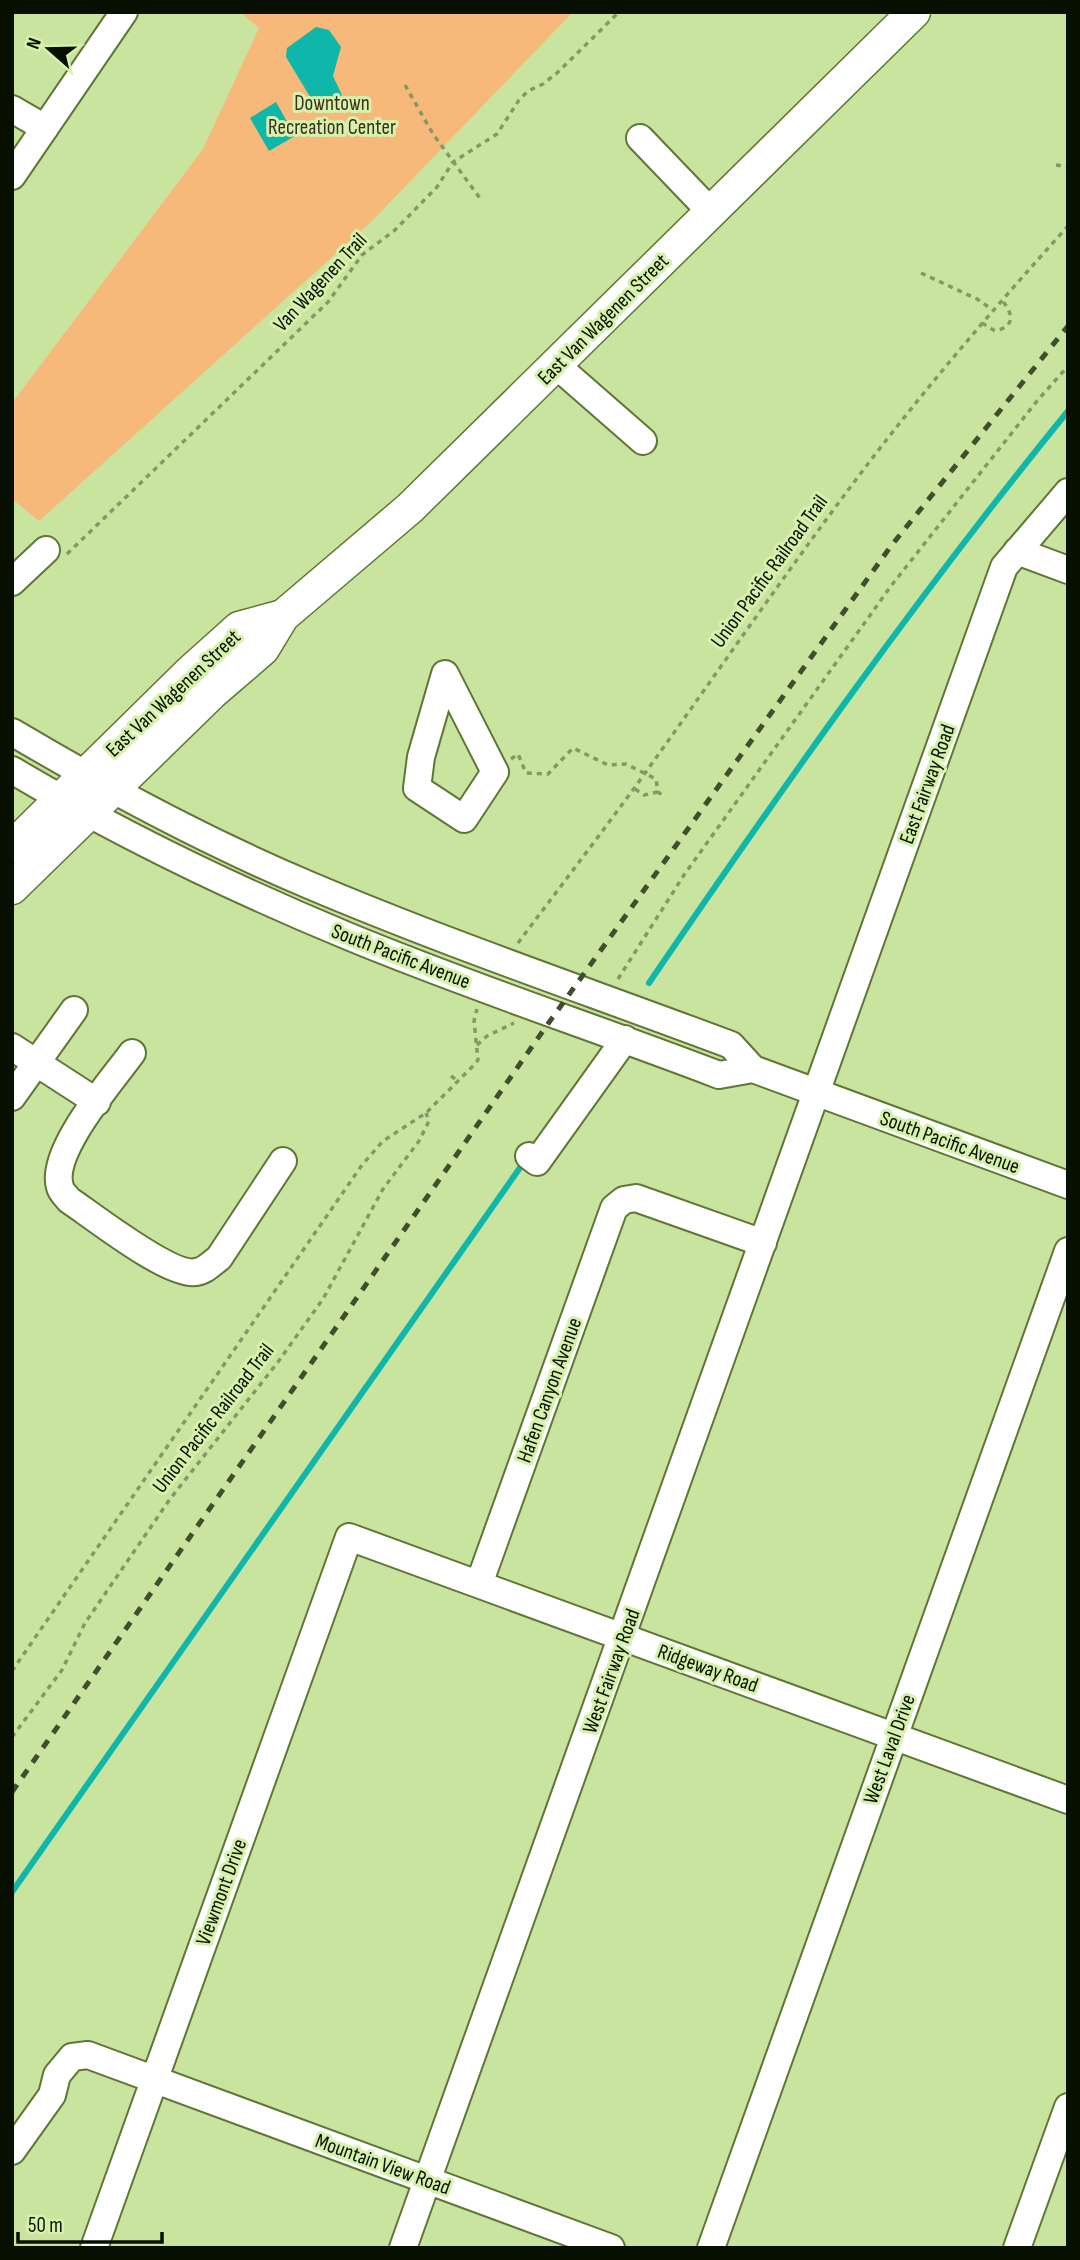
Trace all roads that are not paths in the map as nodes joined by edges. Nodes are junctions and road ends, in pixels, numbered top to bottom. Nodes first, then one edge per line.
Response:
1 (124, 12) edge
2 (914, 12) edge
3 (12, 109) edge
4 (45, 128) junction
5 (639, 138) dead end
6 (12, 176) edge
7 (712, 212) junction
8 (556, 365) junction
9 (643, 441) dead end
10 (1068, 492) edge
11 (1017, 551) junction
12 (54, 554) road end
13 (1068, 570) edge
14 (12, 582) edge
15 (12, 732) edge
16 (12, 770) edge
17 (495, 772) joint
18 (86, 794) junction
19 (12, 847) edge
20 (12, 888) edge
21 (74, 1010) dead end
22 (625, 1039) junction
23 (12, 1047) edge
24 (132, 1053) dead end
25 (35, 1063) junction
26 (753, 1069) junction
27 (817, 1093) junction
28 (12, 1097) edge
29 (97, 1102) junction
30 (528, 1156) dead end
31 (284, 1161) dead end
32 (1068, 1185) edge
33 (763, 1243) junction
34 (1068, 1251) edge
35 (349, 1537) joint
36 (479, 1584) junction
37 (623, 1637) junction
38 (894, 1736) junction
39 (1068, 1800) edge
40 (154, 2080) junction
41 (1068, 2107) edge
42 (12, 2151) edge
43 (428, 2180) junction
44 (94, 2248) edge
45 (403, 2248) edge
46 (611, 2248) edge
47 (711, 2248) edge
48 (1017, 2248) edge

1 - 4 street
2 - 7 main road, East Van Wagenen Street
3 - 4 street
4 - 6 street
5 - 7 street
7 - 8 main road, East Van Wagenen Street
8 - 9 street
8 - 18 main road, East Van Wagenen Street
10 - 11 street, East Fairway Road
11 - 13 street
11 - 27 street, East Fairway Road
12 - 14 street
15 - 18 street
16 - 18 street
17 - 17 street
18 - 19 main road
18 - 20 main road
18 - 22 street, South Pacific Avenue
18 - 26 street, South Pacific Avenue
21 - 25 street
22 - 26 street, South Pacific Avenue
22 - 30 street
23 - 25 street
24 - 29 street
25 - 28 street
25 - 29 street
26 - 27 street, South Pacific Avenue
27 - 32 street, South Pacific Avenue
27 - 33 street, West Fairway Road
29 - 31 street
33 - 36 street, Hafen Canyon Avenue
33 - 37 street, West Fairway Road
34 - 38 street, West Laval Drive
35 - 36 street, Ridgeway Road
35 - 40 street, Viewmont Drive
36 - 37 street, Ridgeway Road
37 - 38 street, Ridgeway Road
37 - 43 street, West Fairway Road
38 - 39 street, Ridgeway Road
38 - 47 street, West Laval Drive
40 - 42 street, Mountain View Road
40 - 43 street, Mountain View Road
40 - 44 street, Viewmont Drive
41 - 48 street
43 - 45 street, West Fairway Road
43 - 46 street, Mountain View Road

